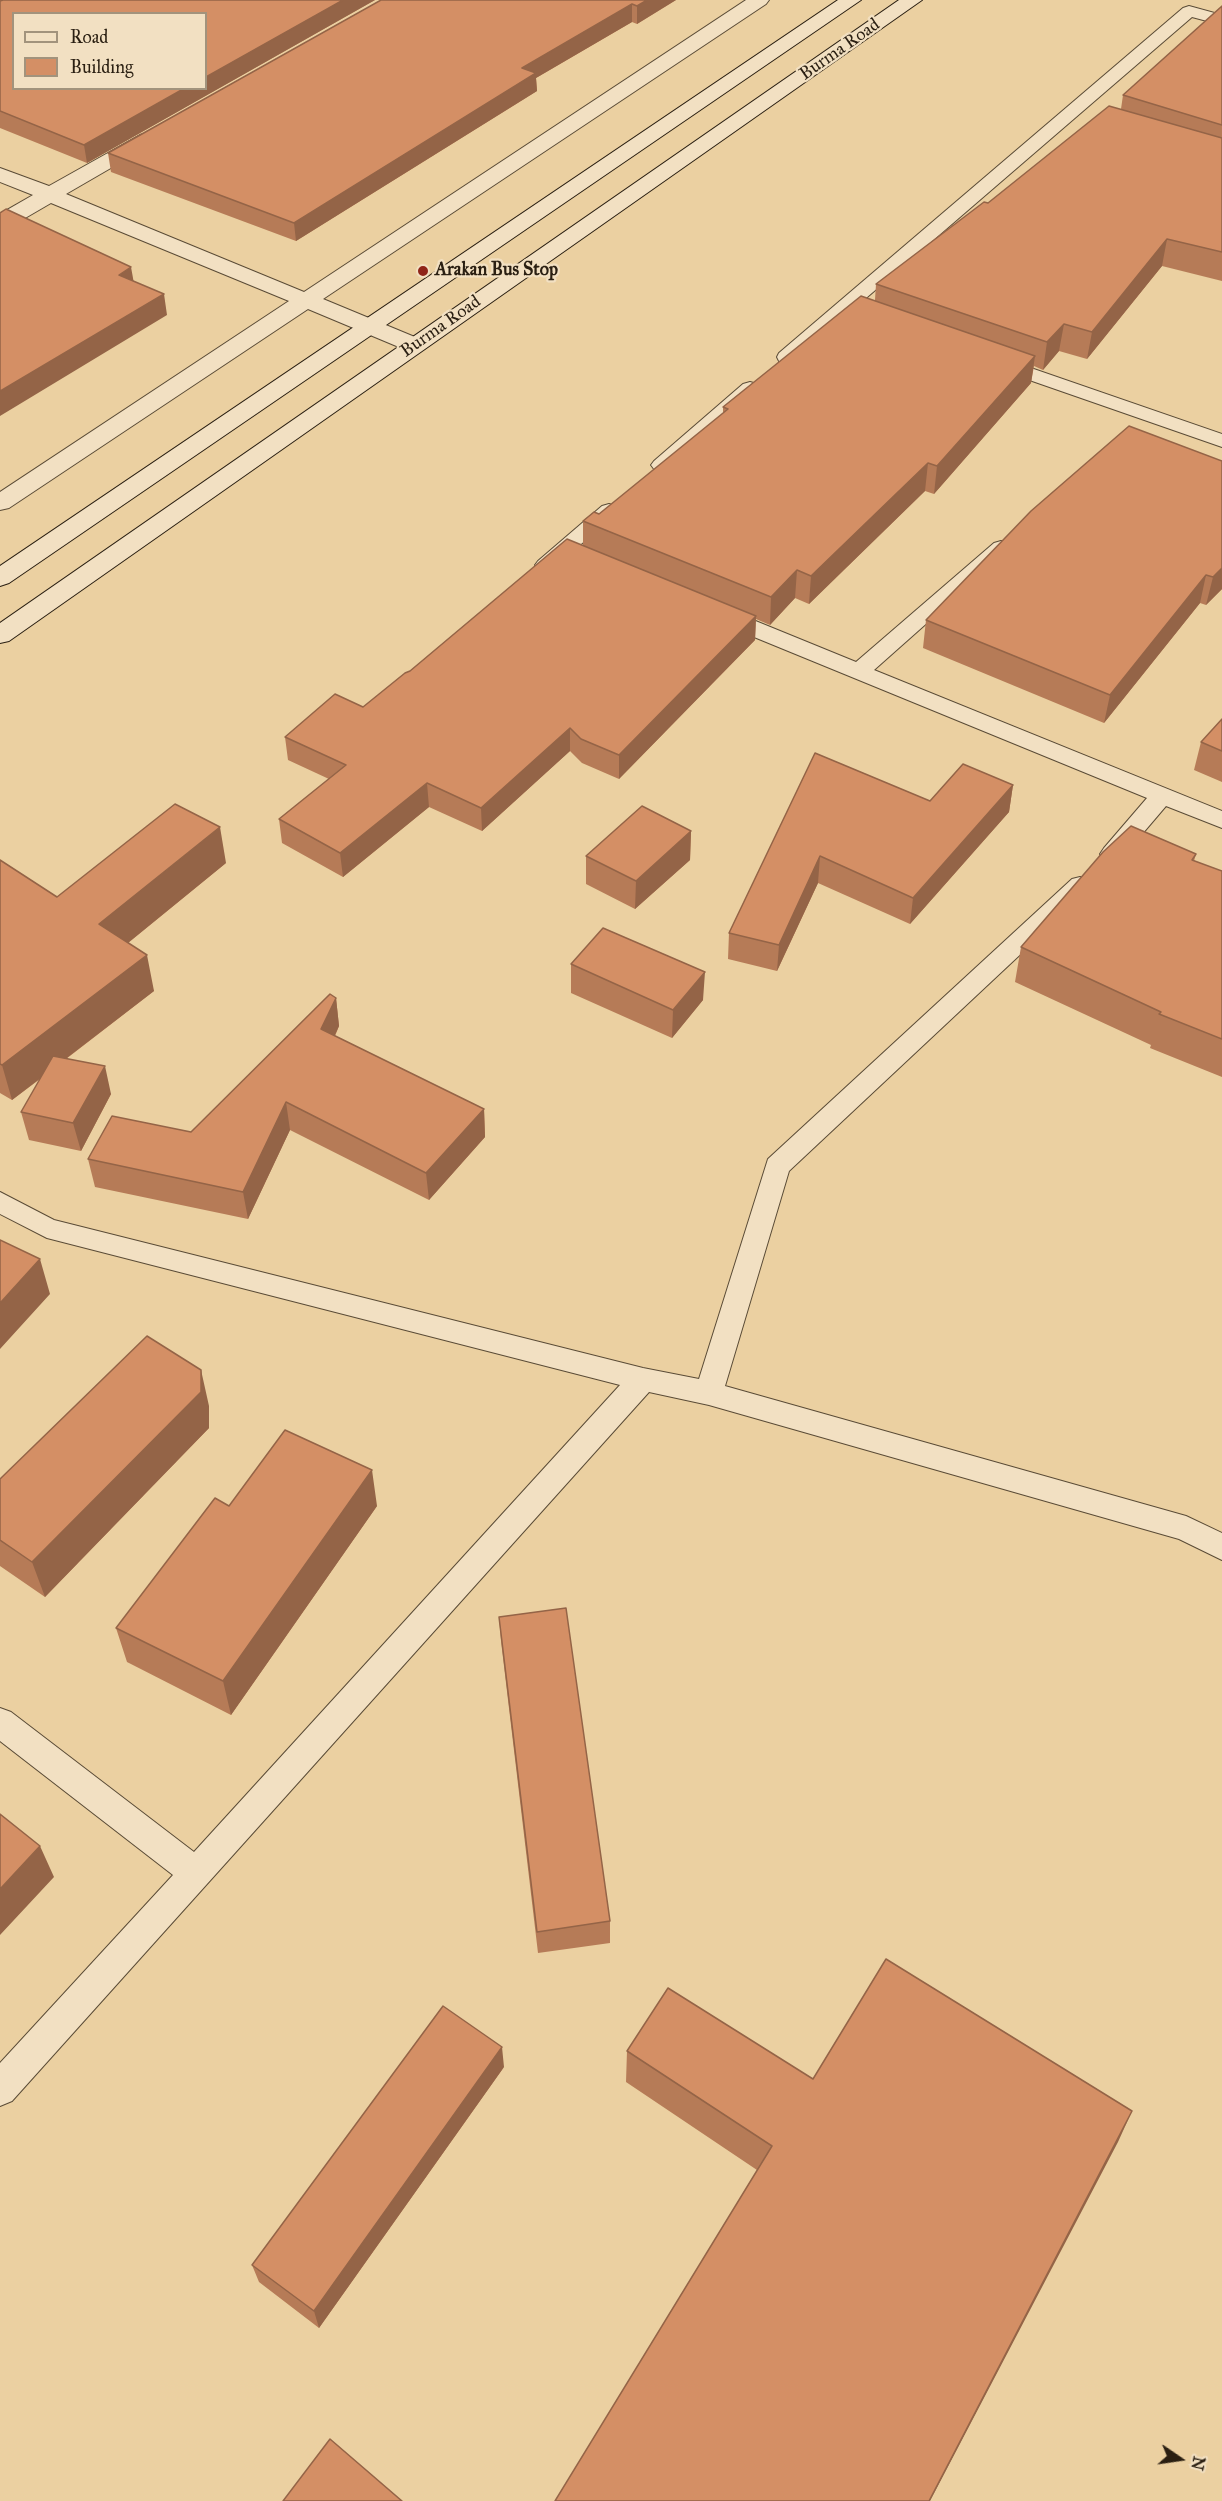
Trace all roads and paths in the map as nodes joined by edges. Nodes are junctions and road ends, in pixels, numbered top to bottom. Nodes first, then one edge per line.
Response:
1 (759, 0) edge
2 (851, 0) edge
3 (912, 0) edge
4 (1222, 20) edge
5 (1069, 114) junction
6 (1091, 121) edge
7 (164, 129) edge
8 (0, 174) edge
9 (50, 194) junction
10 (0, 223) edge
11 (307, 299) junction
12 (843, 309) junction
13 (865, 316) edge
14 (372, 327) junction
15 (414, 345) junction
16 (986, 358) edge
17 (1151, 416) junction
18 (1133, 431) edge
19 (1222, 441) edge
20 (649, 475) edge
21 (623, 498) edge
22 (0, 503) edge
23 (1018, 532) edge
24 (562, 550) junction
25 (584, 559) edge
26 (536, 573) edge
27 (0, 578) edge
28 (705, 609) edge
29 (0, 635) edge
30 (859, 671) junction
31 (1162, 796) junction
32 (1222, 820) edge
33 (0, 1202) edge
34 (643, 1379) junction
35 (709, 1393) junction
36 (1222, 1547) edge
37 (0, 1722) edge
38 (196, 1873) junction
39 (0, 2089) edge

1 - 11 main road
2 - 14 main road, Burma Road
3 - 15 main road, Burma Road
4 - 5 lane
5 - 6 lane
5 - 12 lane
7 - 9 main road
8 - 9 main road
9 - 10 main road
9 - 11 main road
11 - 14 main road
11 - 22 main road
12 - 13 lane
12 - 20 lane
14 - 15 main road
14 - 27 main road, Burma Road
15 - 29 main road, Burma Road
16 - 17 lane
17 - 18 lane
17 - 19 lane
21 - 24 lane
23 - 30 lane
24 - 25 lane
24 - 26 lane
28 - 30 lane
30 - 31 lane
31 - 32 lane
31 - 35 lane
33 - 34 lane
34 - 35 lane
34 - 38 lane
35 - 36 lane
37 - 38 lane
38 - 39 lane

